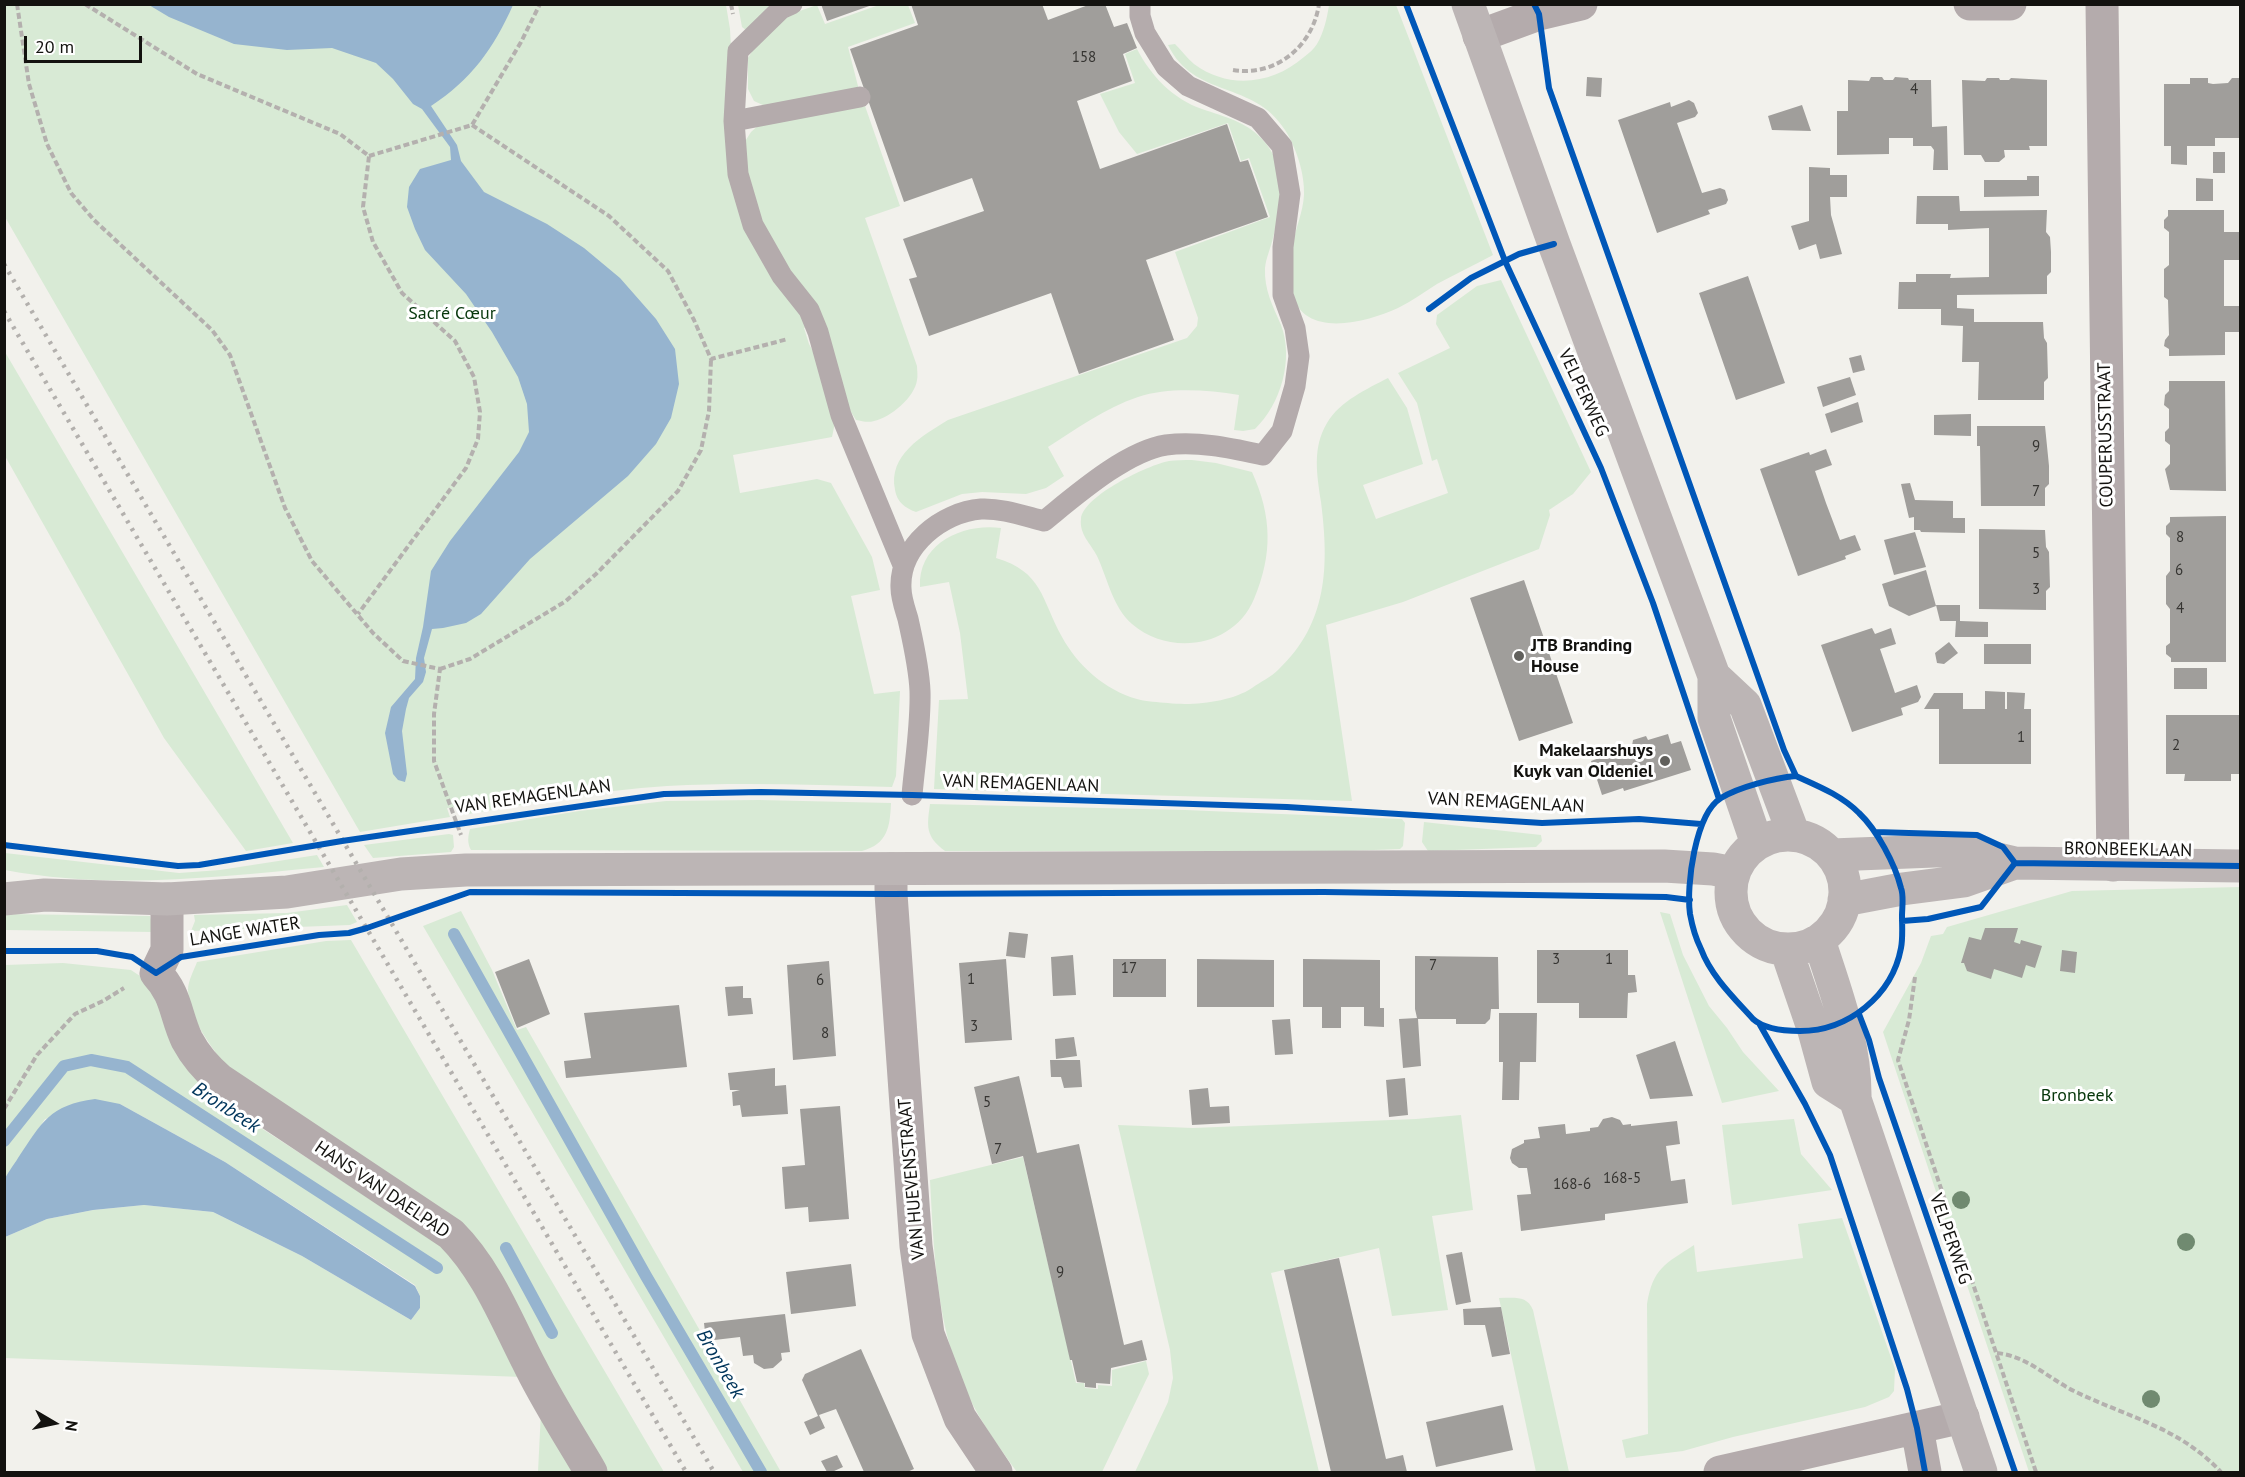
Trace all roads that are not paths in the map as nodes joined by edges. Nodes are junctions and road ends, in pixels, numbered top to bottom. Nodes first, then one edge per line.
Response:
1 (792, 4) edge
2 (1140, 4) edge
3 (1468, 4) edge
4 (1581, 4) edge
5 (1970, 4) edge
6 (2010, 4) edge
7 (2102, 4) edge
8 (1479, 36) junction
9 (860, 97) dead end
10 (734, 121) junction
11 (903, 565) junction
12 (1714, 676) junction
13 (912, 795) dead end
14 (1794, 835) junction
15 (1757, 844) junction
16 (1832, 855) junction
17 (2016, 863) junction
18 (2113, 865) junction
19 (2241, 866) edge
20 (891, 869) junction
21 (1734, 873) junction
22 (4, 885) edge
23 (45, 895) junction
24 (167, 898) junction
25 (4, 899) edge
26 (1844, 900) junction
27 (1819, 940) junction
28 (1786, 949) junction
29 (150, 970) joint
30 (1855, 1099) junction
31 (1963, 1417) junction
32 (1917, 1428) junction
33 (591, 1473) edge
34 (996, 1473) edge
35 (1720, 1473) edge
36 (1925, 1473) edge
37 (1981, 1473) edge

1 - 10 lane
2 - 11 lane
3 - 8 street, VELPERWEG
4 - 8 street
5 - 6 street
7 - 18 street, COUPERUSSTRAAT
8 - 12 street, VELPERWEG
9 - 10 lane
10 - 11 lane
11 - 13 lane
12 - 14 street, VELPERWEG
12 - 15 street, VELPERWEG
14 - 15 street
14 - 16 street
15 - 21 street
16 - 17 street, BRONBEEKLAAN
16 - 26 street
17 - 18 street, BRONBEEKLAAN
17 - 26 street, BRONBEEKLAAN
18 - 19 street, BRONBEEKLAAN
20 - 21 street
20 - 24 street, LANGE WATER
20 - 34 street, VAN HUEVENSTRAAT
21 - 28 street
22 - 23 street, LANGE WATER
23 - 24 street, LANGE WATER
23 - 25 street, LANGE WATER
24 - 29 street, LANGE WATER
26 - 27 street
27 - 28 street
27 - 30 street
28 - 30 street
29 - 33 street, HANS VAN DAELPAD
30 - 31 street
31 - 32 street
31 - 37 street
32 - 35 street
32 - 36 street

